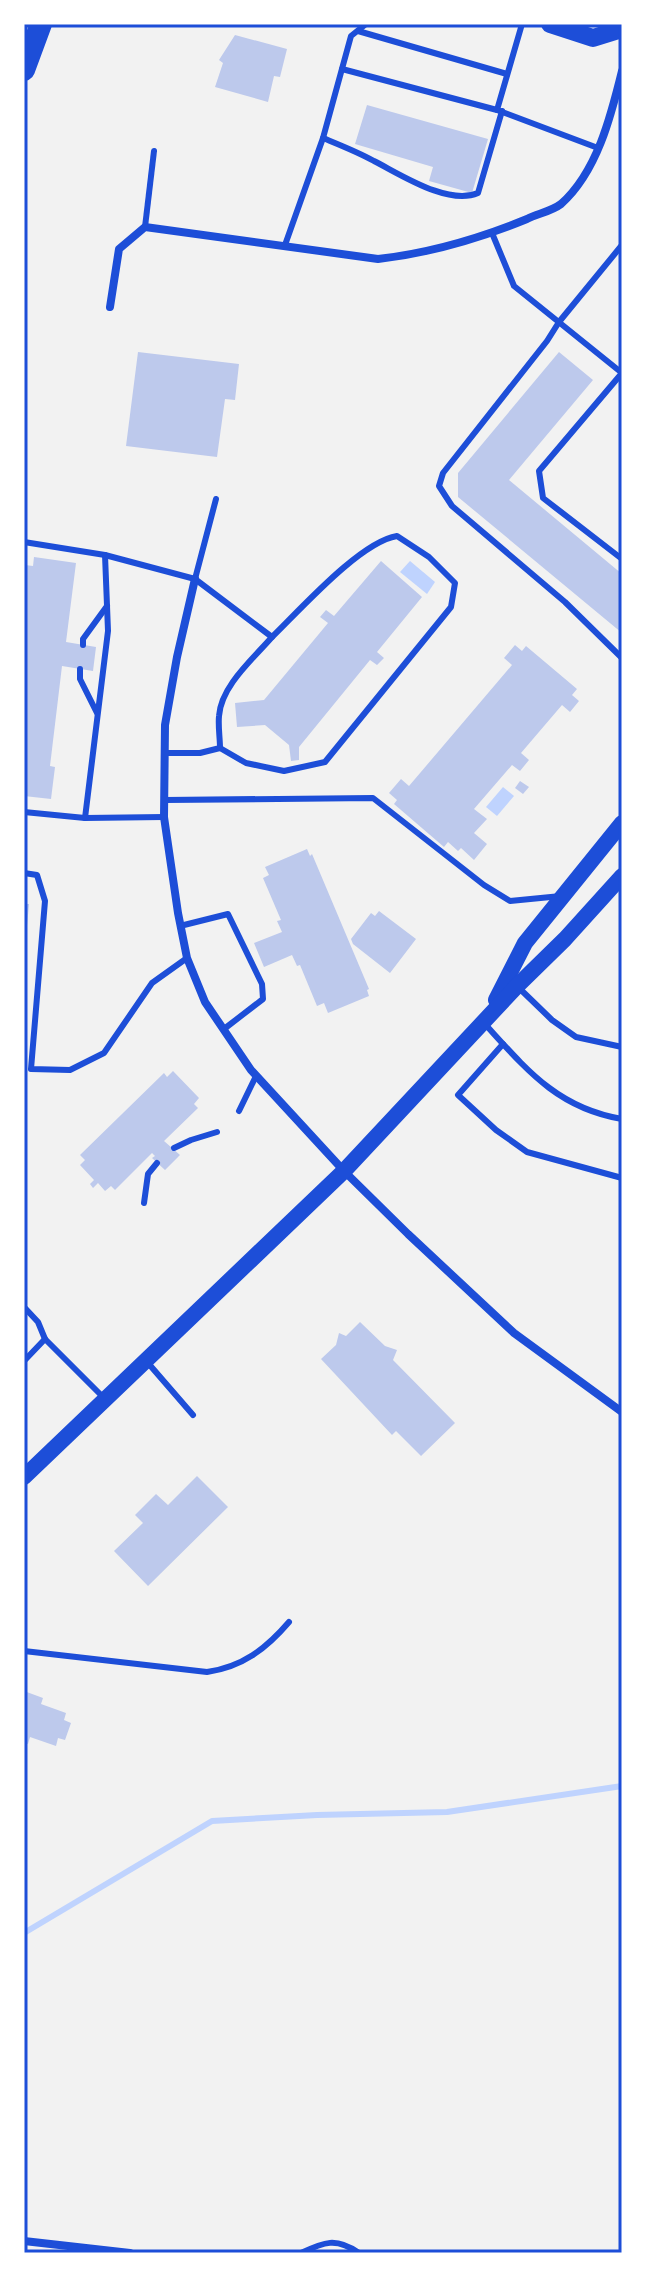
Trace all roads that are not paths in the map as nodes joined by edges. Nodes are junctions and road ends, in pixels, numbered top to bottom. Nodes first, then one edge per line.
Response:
1 (41, 24) edge
2 (289, 24) edge
3 (295, 24) edge
4 (366, 24) edge
5 (522, 24) edge
6 (550, 24) edge
7 (622, 29) edge
8 (358, 31) junction
9 (342, 69) junction
10 (24, 70) edge
11 (622, 71) edge
12 (507, 74) junction
13 (499, 111) junction
14 (323, 138) junction
15 (598, 148) junction
16 (154, 151) dead end
17 (145, 227) junction
18 (492, 233) junction
19 (285, 245) junction
20 (622, 245) edge
21 (110, 307) dead end
22 (559, 322) junction
23 (622, 373) edge
24 (216, 499) dead end
25 (24, 542) edge
26 (105, 555) junction
27 (622, 559) edge
28 (195, 579) junction
29 (107, 606) junction
30 (272, 637) junction
31 (83, 645) dead end
32 (622, 658) edge
33 (80, 669) dead end
34 (98, 714) junction
35 (220, 748) junction
36 (165, 753) junction
37 (165, 800) junction
38 (24, 812) edge
39 (164, 817) junction
40 (85, 818) junction
41 (622, 823) edge
42 (24, 873) edge
43 (622, 876) edge
44 (564, 895) junction
45 (180, 926) junction
46 (187, 958) junction
47 (517, 986) junction
48 (484, 1023) junction
49 (224, 1029) junction
50 (503, 1044) junction
51 (622, 1047) edge
52 (256, 1076) junction
53 (239, 1111) dead end
54 (622, 1119) edge
55 (217, 1132) dead end
56 (174, 1148) dead end
57 (157, 1163) dead end
58 (344, 1171) junction
59 (622, 1178) edge
60 (144, 1203) dead end
61 (24, 1307) edge
62 (45, 1339) junction
63 (145, 1360) junction
64 (24, 1361) edge
65 (105, 1399) junction
66 (622, 1412) edge
67 (193, 1415) dead end
68 (24, 1477) edge
69 (289, 1622) dead end
70 (24, 1651) edge
71 (24, 2241) edge
72 (130, 2253) edge
73 (301, 2253) edge
74 (359, 2253) edge

1 - 10 highway
2 - 3 lane
4 - 8 lane
5 - 12 lane
6 - 7 main road
8 - 9 lane
8 - 12 lane
9 - 13 lane
9 - 14 lane
11 - 15 street
12 - 13 lane
13 - 14 lane
13 - 15 lane
14 - 19 lane
15 - 18 street
16 - 17 lane
17 - 19 street
17 - 21 street
18 - 19 street
18 - 22 lane
20 - 22 lane
22 - 23 lane
22 - 32 lane
23 - 27 lane
24 - 28 lane
25 - 26 lane
26 - 28 lane
26 - 29 lane
28 - 30 lane
28 - 36 street
29 - 31 lane
29 - 34 lane
30 - 35 lane
30 - 35 lane
33 - 34 lane
34 - 40 lane
35 - 36 lane
36 - 37 street
37 - 39 street
37 - 44 lane
38 - 40 lane
39 - 40 lane
39 - 45 street
41 - 44 main road
42 - 46 lane
43 - 47 main road
44 - 48 main road
45 - 46 street
45 - 49 lane
46 - 49 street
47 - 48 main road
47 - 51 lane
48 - 50 lane
48 - 58 main road
49 - 52 street
50 - 54 lane
50 - 59 lane
52 - 53 lane
52 - 58 street
55 - 56 lane
57 - 60 lane
58 - 63 main road
58 - 66 street
61 - 62 lane
62 - 64 lane
62 - 65 lane
63 - 65 main road
63 - 67 lane
65 - 68 main road
69 - 70 lane
71 - 72 street
73 - 74 lane

